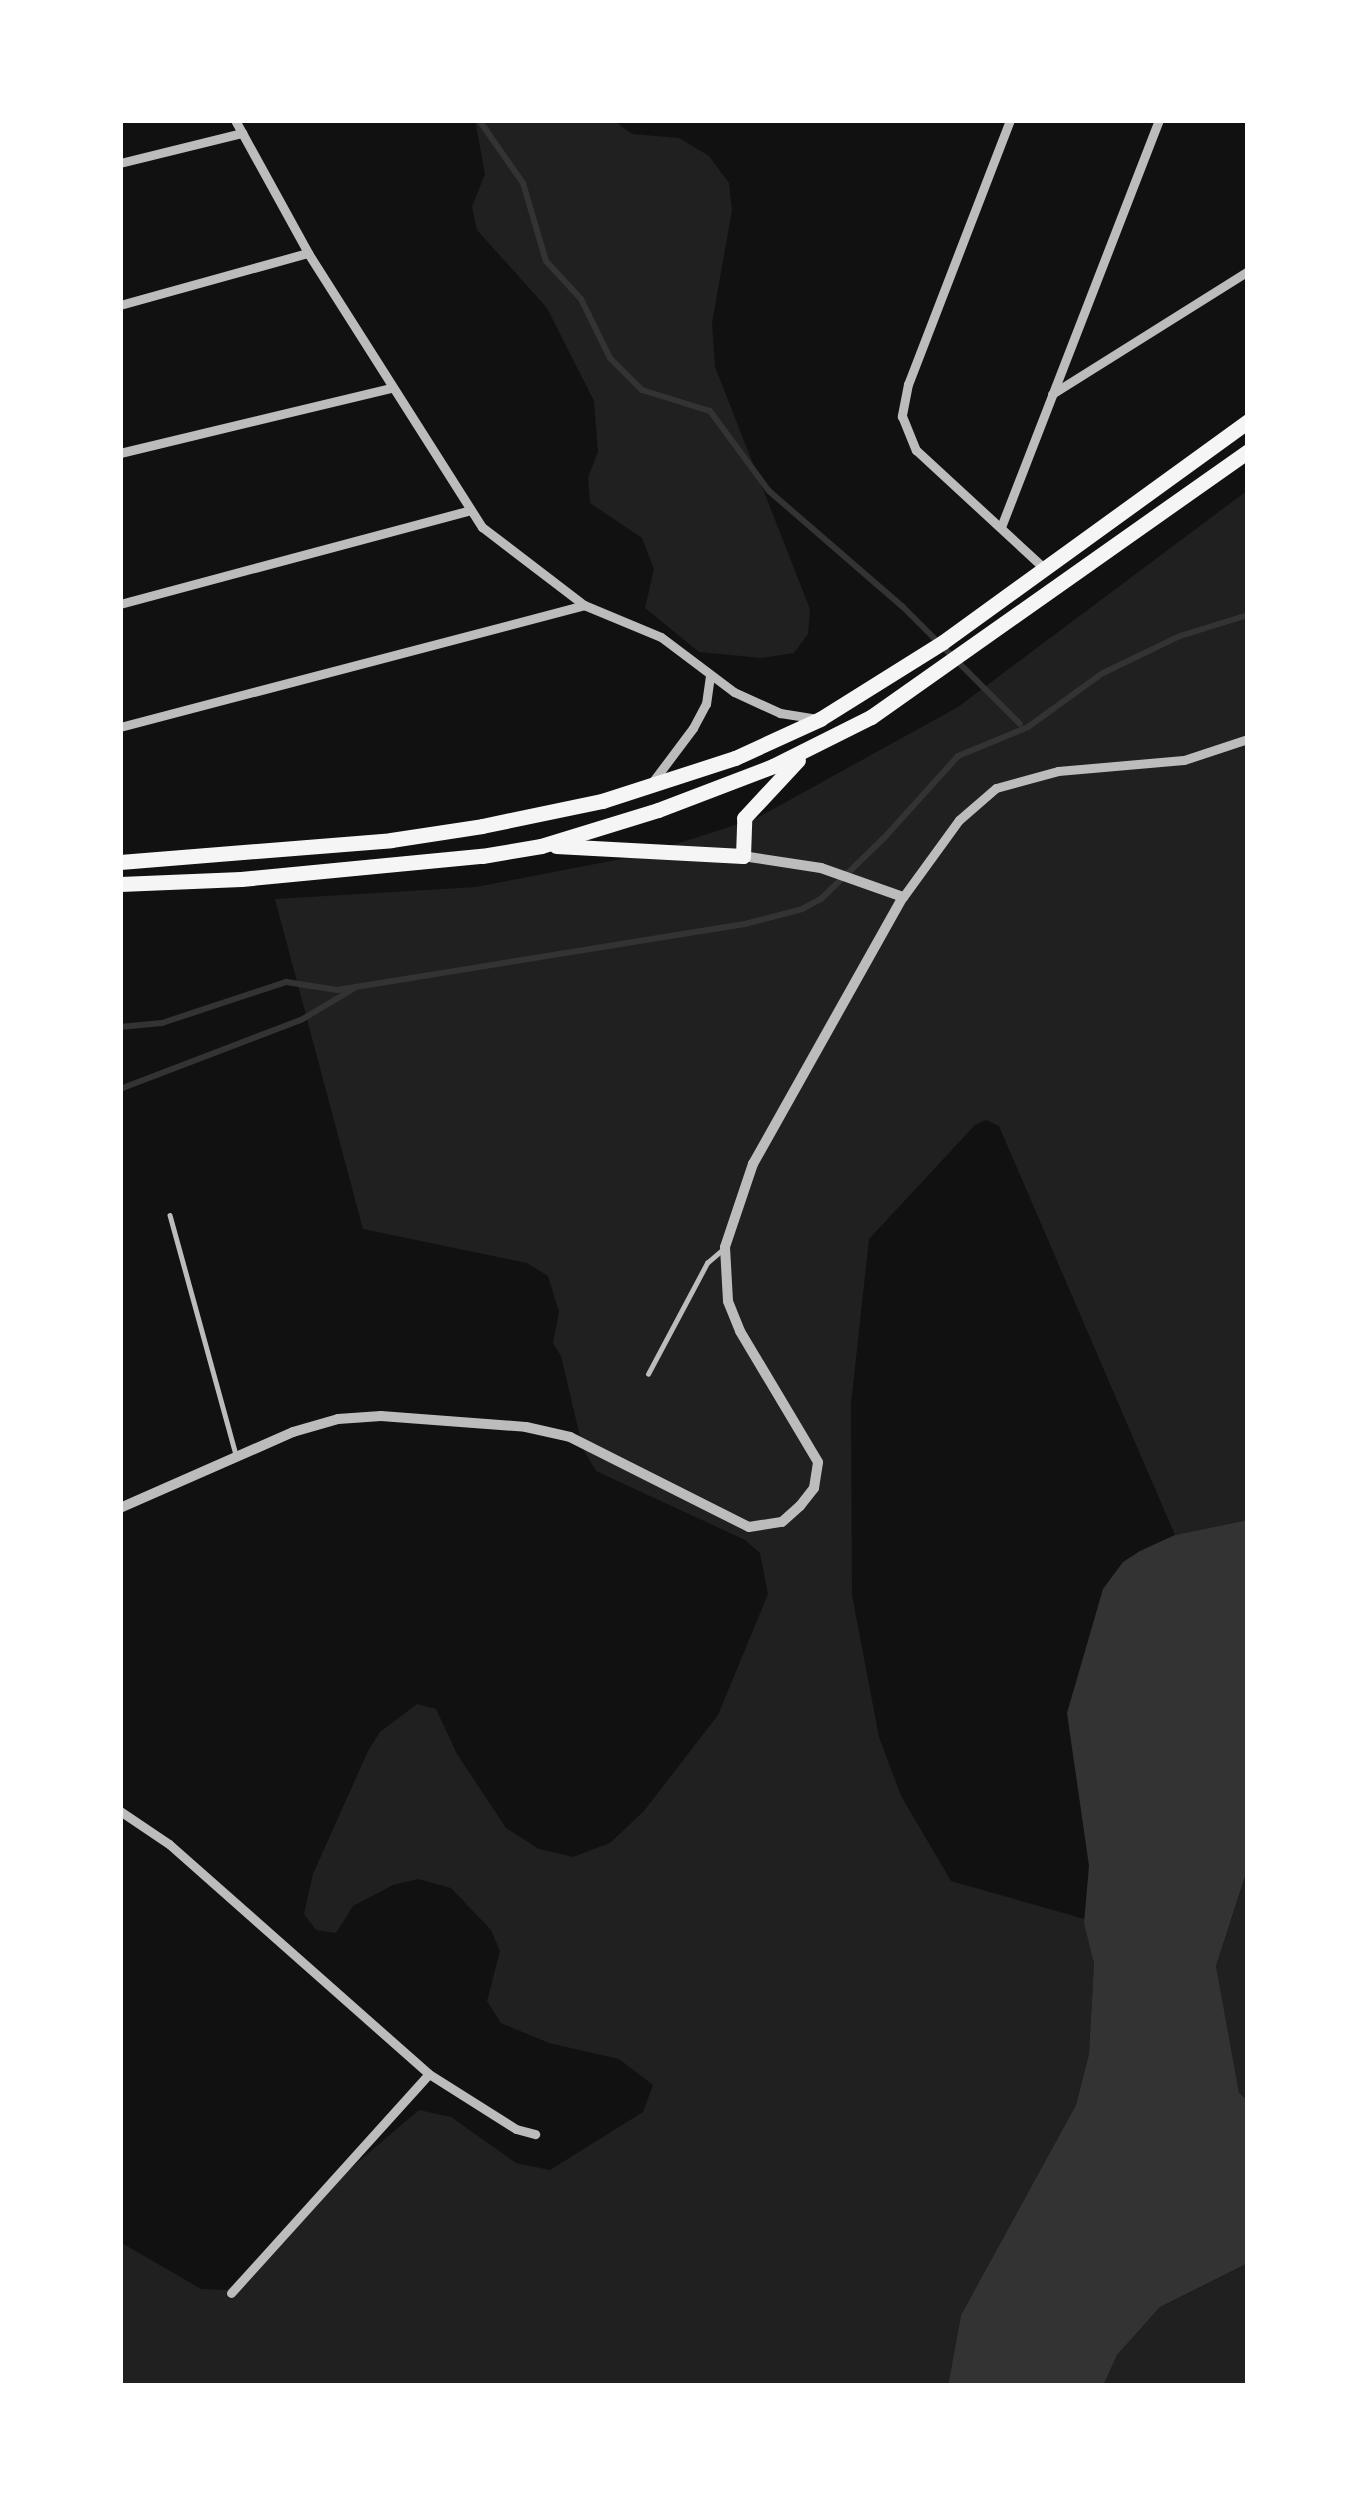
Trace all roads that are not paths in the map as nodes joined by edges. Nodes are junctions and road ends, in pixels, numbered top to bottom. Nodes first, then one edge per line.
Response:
1 (235, 120) edge
2 (1010, 120) edge
3 (1159, 120) edge
4 (242, 133) junction
5 (120, 163) edge
6 (308, 253) junction
7 (1248, 271) edge
8 (120, 305) edge
9 (391, 388) junction
10 (1052, 394) junction
11 (1248, 421) edge
12 (1248, 452) edge
13 (120, 453) edge
14 (471, 510) junction
15 (1001, 527) junction
16 (1046, 569) junction
17 (120, 604) edge
18 (584, 605) junction
19 (710, 676) junction
20 (820, 719) junction
21 (120, 728) edge
22 (1248, 739) edge
23 (812, 747) junction
24 (648, 787) junction
25 (541, 846) junction
26 (743, 856) junction
27 (120, 862) edge
28 (120, 884) edge
29 (902, 898) junction
30 (170, 1215) dead end
31 (725, 1247) junction
32 (648, 1373) dead end
33 (236, 1455) junction
34 (120, 1508) edge
35 (120, 1811) edge
36 (429, 2074) junction
37 (535, 2134) dead end
38 (231, 2293) dead end

1 - 4 street
2 - 15 street
3 - 10 street
4 - 5 street
4 - 6 street
6 - 8 street
6 - 9 street
7 - 10 street
9 - 13 street
9 - 14 street
10 - 15 street
11 - 16 highway
12 - 23 highway
14 - 17 street
14 - 18 street
15 - 16 street
16 - 20 highway
18 - 19 street
18 - 21 street
19 - 20 street
19 - 24 street
20 - 24 highway
22 - 29 street
23 - 25 highway
23 - 26 highway
24 - 27 highway
25 - 26 highway
25 - 28 highway
26 - 29 street
29 - 31 street
30 - 33 lane
31 - 32 lane
31 - 33 street
33 - 34 street
35 - 36 street
36 - 37 street
36 - 38 street

